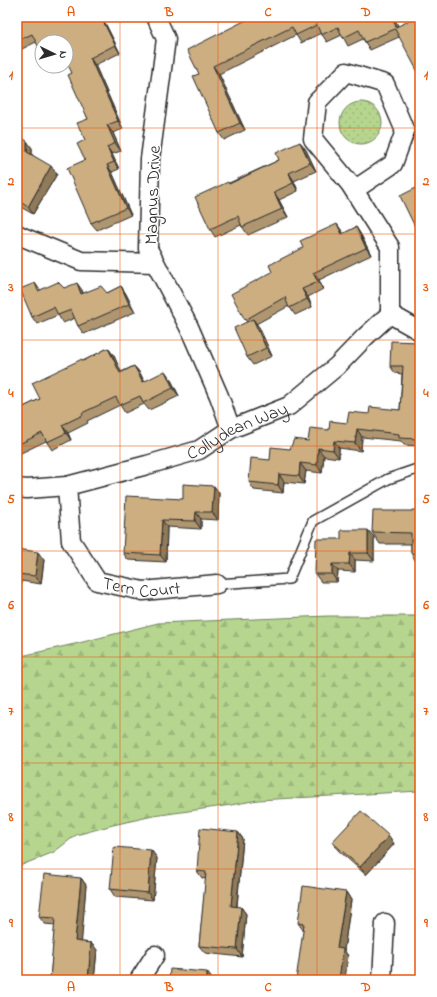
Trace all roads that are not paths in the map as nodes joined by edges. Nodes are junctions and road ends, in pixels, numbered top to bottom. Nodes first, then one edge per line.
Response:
1 (156, 17) edge
2 (354, 190) junction
3 (17, 234) edge
4 (155, 263) junction
5 (390, 314) junction
6 (420, 331) edge
7 (231, 429) junction
8 (420, 468) edge
9 (67, 486) junction
10 (17, 488) edge
11 (217, 584) joint
12 (385, 923) dead end
13 (155, 955) dead end
14 (139, 980) edge
15 (382, 980) edge

1 - 4 street, Magnus Drive
2 - 2 street
2 - 5 street
3 - 4 street
4 - 7 street, Magnus Drive
5 - 6 street
5 - 7 street, Collydean Way
7 - 9 street, Collydean Way
8 - 11 lane
9 - 10 street, Collydean Way
9 - 11 street, Tern Court
12 - 15 street
13 - 14 street

